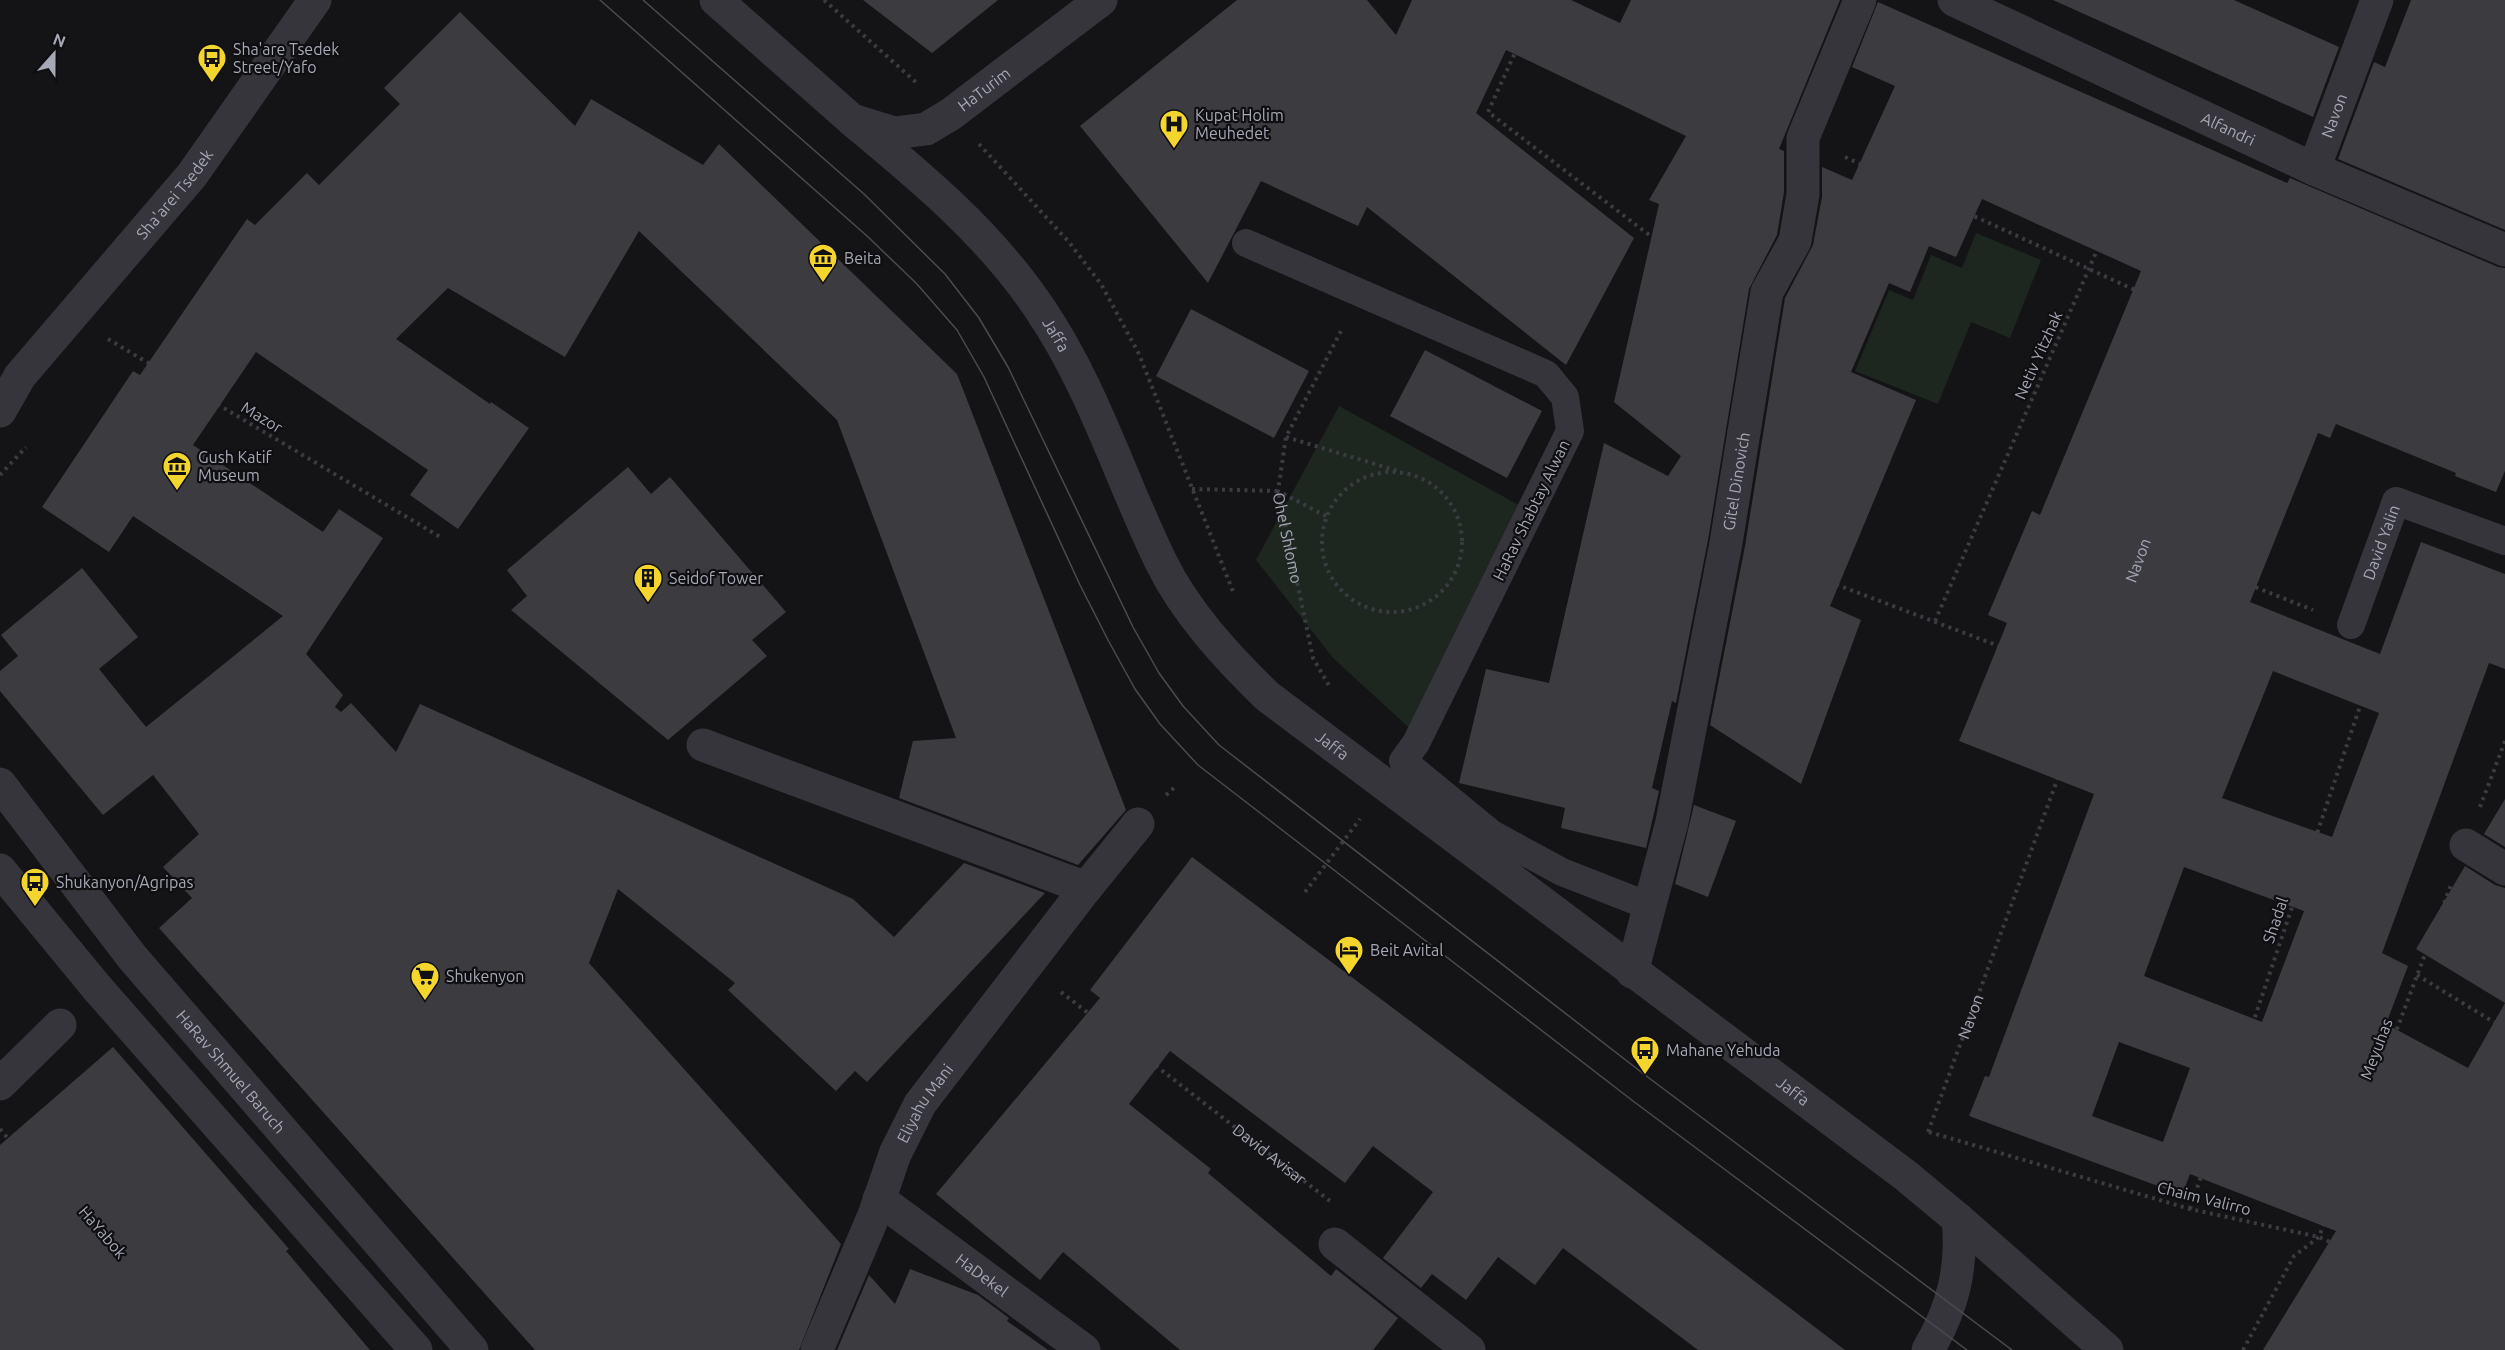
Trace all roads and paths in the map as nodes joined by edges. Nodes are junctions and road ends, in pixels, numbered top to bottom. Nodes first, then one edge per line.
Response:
1 (315, 0) edge
2 (716, 0) edge
3 (824, 0) edge
4 (1101, 0) edge
5 (1539, 0) edge
6 (1860, 0) edge
7 (1954, 0) edge
8 (2377, 0) edge
9 (2163, 99) junction
10 (951, 114) junction
11 (852, 120) junction
12 (1803, 138) junction
13 (2314, 169) junction
14 (1246, 243) dead end
15 (2505, 250) edge
16 (2089, 269) junction
17 (1361, 294) junction
18 (71, 316) junction
19 (1762, 321) junction
20 (2233, 334) junction
21 (10, 385) edge
22 (0, 411) edge
23 (1286, 437) junction
24 (28, 444) dead end
25 (1408, 474) junction
26 (0, 475) edge
27 (1278, 490) junction
28 (1326, 516) junction
29 (442, 538) dead end
30 (2505, 541) edge
31 (1726, 543) junction
32 (2144, 543) junction
33 (1935, 621) junction
34 (2351, 625) junction
35 (2383, 638) junction
36 (2457, 668) dead end
37 (2094, 682) junction
38 (1333, 693) dead end
39 (2505, 741) edge
40 (703, 745) dead end
41 (0, 784) edge
42 (1138, 824) dead end
43 (2466, 845) junction
44 (2505, 869) edge
45 (0, 870) edge
46 (1086, 888) junction
47 (1649, 906) junction
48 (1028, 966) junction
49 (1632, 972) junction
50 (2417, 975) junction
51 (60, 1025) dead end
52 (2505, 1029) edge
53 (0, 1084) edge
54 (0, 1129) edge
55 (1928, 1132) junction
56 (1905, 1175) junction
57 (879, 1199) junction
58 (2190, 1209) junction
59 (1958, 1219) junction
60 (2319, 1237) junction
61 (1335, 1244) junction
62 (2505, 1339) edge
63 (189, 1350) edge
64 (416, 1350) edge
65 (472, 1350) edge
66 (817, 1350) edge
67 (1084, 1350) edge
68 (1253, 1350) edge
69 (1469, 1350) edge
70 (1928, 1350) edge
71 (2107, 1350) edge
72 (2243, 1350) edge

1 - 18 street, Sha'arei Tsedek
2 - 11 street, Jaffa
3 - 10 path
4 - 10 street, HaTurim
5 - 19 path
6 - 12 street, Gitel Dinovich
7 - 9 street, Alfandri
8 - 13 street, Navon
9 - 13 street, Alfandri
9 - 16 path, Netiv Yitzhak
10 - 11 street, HaTurim
10 - 27 path, Ohel Shlomo
11 - 49 street, Jaffa
12 - 16 path
12 - 19 street, Gitel Dinovich
13 - 15 street, Alfandri
13 - 20 path, Navon
14 - 17 lane, HaRav Shabtay Alwan
16 - 20 path
16 - 33 path, Netiv Yitzhak
17 - 23 path
17 - 47 lane, HaRav Shabtay Alwan
18 - 21 street, Sha'arei Tsedek
18 - 29 path, Mazor
19 - 31 street, Gitel Dinovich
20 - 32 path, Navon
21 - 22 street, Sha'arei Tsedek
23 - 25 path
23 - 27 path
24 - 26 path
25 - 28 path
25 - 28 path
27 - 28 path
27 - 38 path, Ohel Shlomo
30 - 34 lane, David Yalin
31 - 33 path
31 - 47 street, Gitel Dinovich
32 - 34 path
32 - 37 path, Navon
33 - 37 path
34 - 35 path
35 - 36 path
35 - 58 path, Shadal
37 - 55 path, Navon
39 - 43 path, Meyuhas
40 - 46 street
41 - 65 street, HaRav Shmuel Baruch
42 - 46 street, Eliyahu Mani
43 - 44 street
43 - 50 path, Meyuhas
45 - 64 street
46 - 48 street, Eliyahu Mani
47 - 49 street, Gitel Dinovich
48 - 57 street, Eliyahu Mani
48 - 61 path, David Avisar
49 - 56 street, Jaffa
50 - 52 path
50 - 60 path, Meyuhas
51 - 53 street
54 - 63 path, HaYabok
55 - 56 path
55 - 58 path, Chaim Valirro
56 - 59 street, Jaffa
57 - 66 street, Eliyahu Mani
57 - 67 street, HaDekel
58 - 60 path, Chaim Valirro
59 - 70 street
59 - 71 street, Jaffa
60 - 62 path, Chaim Valirro
60 - 72 path
61 - 68 path
61 - 69 street

